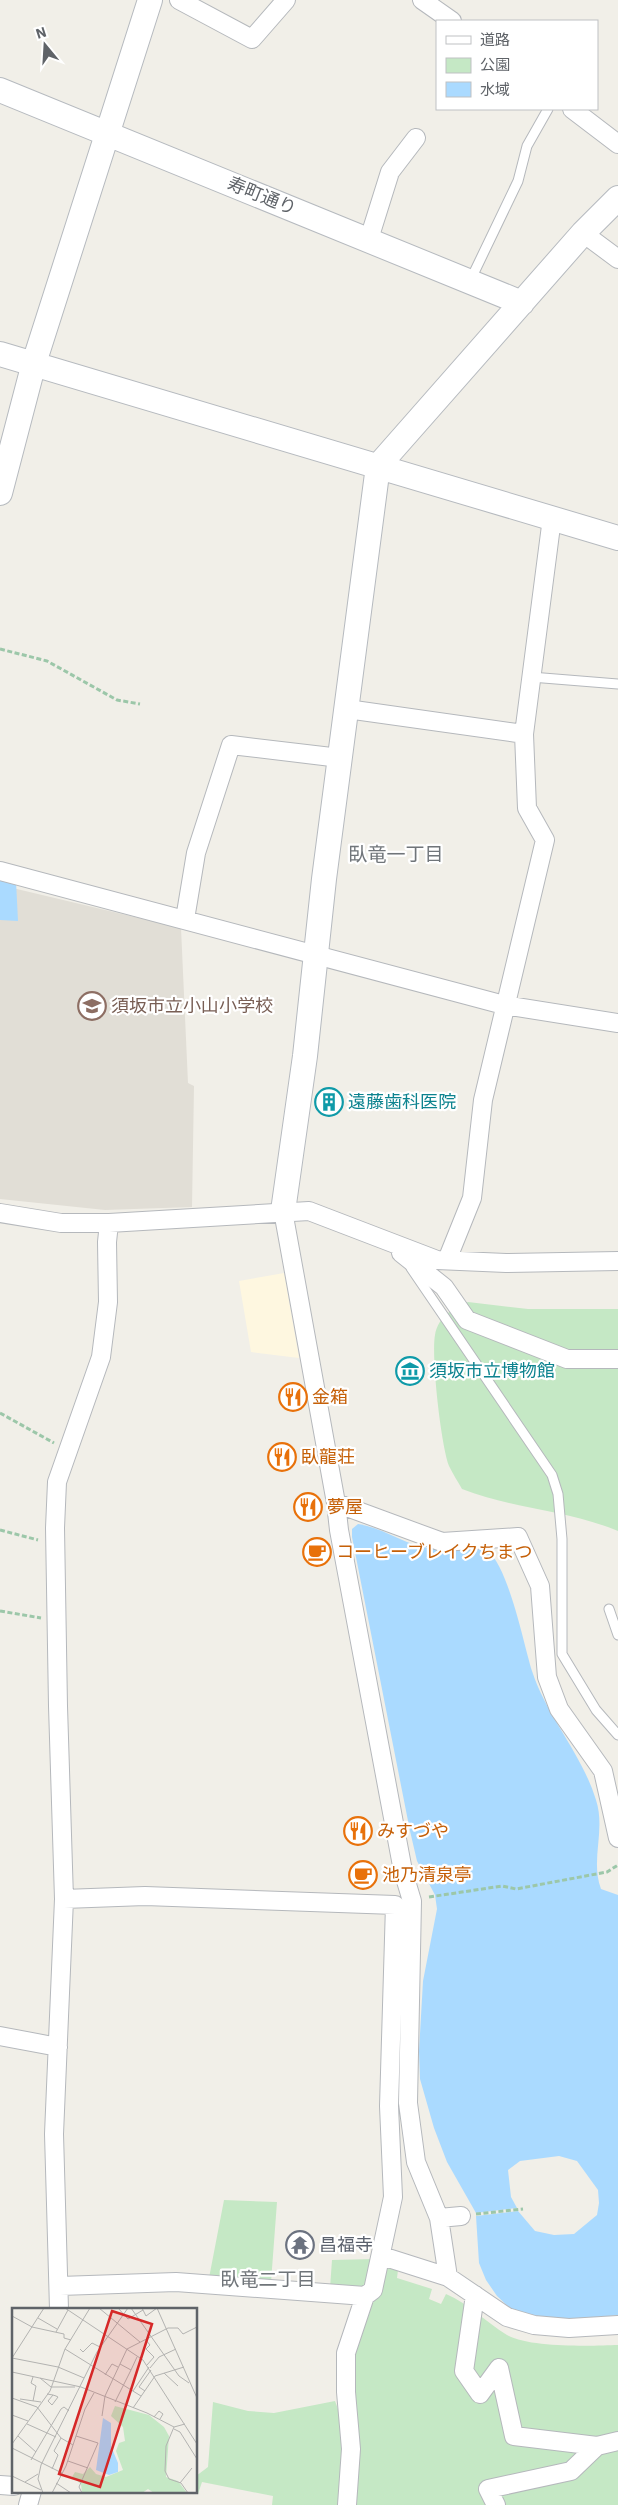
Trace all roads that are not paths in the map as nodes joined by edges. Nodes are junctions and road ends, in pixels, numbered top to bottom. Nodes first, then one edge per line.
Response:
1 (150, 0) edge
2 (180, 0) edge
3 (286, 0) edge
4 (422, 0) edge
5 (451, 20) edge
6 (0, 90) edge
7 (547, 110) edge
8 (573, 110) edge
9 (109, 134) junction
10 (416, 138) dead end
11 (618, 144) edge
12 (618, 198) edge
13 (583, 233) junction
14 (369, 239) junction
15 (618, 259) edge
16 (470, 281) junction
17 (522, 303) junction
18 (0, 354) edge
19 (34, 363) junction
20 (378, 466) junction
21 (0, 494) edge
22 (552, 518) junction
23 (618, 538) edge
24 (531, 677) junction
25 (618, 684) edge
26 (347, 710) junction
27 (524, 734) junction
28 (340, 758) junction
29 (0, 871) edge
30 (186, 920) junction
31 (317, 954) junction
32 (504, 1005) junction
33 (618, 1023) edge
34 (283, 1211) junction
35 (0, 1213) edge
36 (108, 1223) junction
37 (396, 1247) junction
38 (447, 1260) junction
39 (618, 1261) edge
40 (618, 1359) edge
41 (336, 1503) junction
42 (609, 1609) dead end
43 (618, 1635) edge
44 (618, 1735) edge
45 (618, 1838) edge
46 (64, 1899) junction
47 (0, 2036) edge
48 (58, 2047) junction
49 (461, 2216) road end
50 (439, 2218) junction
51 (382, 2256) junction
52 (448, 2277) junction
53 (60, 2286) junction
54 (475, 2295) junction
55 (365, 2296) junction
56 (59, 2308) edge
57 (618, 2325) edge
58 (618, 2441) edge
59 (597, 2446) junction
60 (32, 2492) edge
61 (28, 2505) edge
62 (347, 2505) edge
63 (496, 2505) edge

1 - 9 street
2 - 3 street
4 - 5 street
6 - 9 street, 寿町通り
7 - 16 lane
8 - 11 street
9 - 14 street, 寿町通り
9 - 19 street
10 - 14 street
12 - 13 street
13 - 15 street
13 - 17 street
14 - 16 street, 寿町通り
16 - 17 street, 寿町通り
17 - 20 street
18 - 19 street
19 - 20 street
19 - 21 street
20 - 22 street
20 - 26 street
22 - 23 street
22 - 24 street
24 - 25 lane
24 - 27 street
26 - 27 street
26 - 28 street
27 - 32 street
28 - 30 street
28 - 31 street
29 - 30 street
30 - 31 street
31 - 32 street
31 - 34 street
32 - 33 street
32 - 38 street
34 - 36 street
34 - 37 street
34 - 41 street
35 - 36 street
36 - 46 street
37 - 38 street
37 - 40 street
37 - 44 lane
38 - 39 street
41 - 45 street
41 - 50 street
42 - 43 lane
46 - 48 street
46 - 51 street
47 - 48 street
48 - 53 street
49 - 50 street
50 - 52 street
51 - 52 street
51 - 55 street
52 - 54 street
53 - 55 street
53 - 56 street
54 - 57 street
54 - 59 street
55 - 62 street
58 - 59 street
59 - 63 street
60 - 61 street

